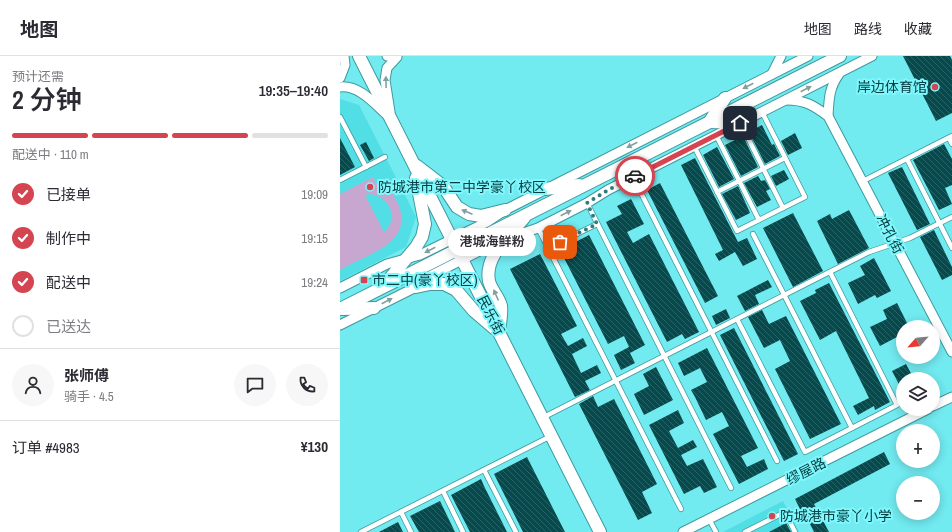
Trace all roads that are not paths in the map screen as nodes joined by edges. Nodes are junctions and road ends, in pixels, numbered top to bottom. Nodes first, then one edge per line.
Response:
1 (344, 56) edge
2 (359, 56) edge
3 (387, 56) edge
4 (781, 56) edge
5 (808, 56) edge
6 (840, 56) edge
7 (872, 56) edge
8 (840, 72) junction
9 (772, 74) junction
10 (340, 78) edge
11 (340, 87) edge
12 (725, 98) junction
13 (785, 100) junction
14 (762, 112) junction
15 (828, 116) junction
16 (340, 117) edge
17 (391, 118) junction
18 (709, 122) junction
19 (740, 123) junction
20 (716, 135) junction
21 (950, 137) edge
22 (952, 144) edge
23 (694, 146) junction
24 (385, 156) dead end
25 (785, 158) junction
26 (907, 159) junction
27 (413, 163) junction
28 (366, 166) junction
29 (763, 169) junction
30 (340, 180) edge
31 (739, 181) junction
32 (863, 181) junction
33 (588, 183) junction
34 (545, 189) junction
35 (717, 192) junction
36 (641, 193) dead end
37 (587, 203) junction
38 (783, 208) junction
39 (504, 210) junction
40 (528, 214) junction
41 (952, 217) edge
42 (759, 220) junction
43 (939, 223) junction
44 (597, 224) junction
45 (538, 228) junction
46 (753, 234) dead end
47 (507, 239) junction
48 (895, 243) junction
49 (548, 248) junction
50 (952, 248) edge
51 (457, 249) junction
52 (406, 259) junction
53 (830, 272) junction
54 (416, 287) junction
55 (340, 288) edge
56 (383, 288) junction
57 (784, 295) junction
58 (374, 308) junction
59 (340, 309) edge
60 (737, 319) junction
61 (340, 325) edge
62 (499, 332) junction
63 (711, 332) junction
64 (952, 352) edge
65 (664, 356) junction
66 (615, 381) junction
67 (952, 397) edge
68 (940, 403) edge
69 (914, 416) edge
70 (542, 418) junction
71 (852, 428) junction
72 (551, 436) junction
73 (777, 461) dead end
74 (484, 470) junction
75 (731, 488) dead end
76 (442, 491) junction
77 (681, 509) dead end
78 (401, 512) junction
79 (709, 519) junction
80 (361, 532) edge
81 (411, 532) edge
82 (463, 532) edge
83 (516, 532) edge
84 (600, 532) edge
85 (683, 532) edge
86 (716, 532) edge
87 (745, 532) edge
88 (795, 532) edge

1 - 10 street
2 - 17 street, 民乐街
17 -> 3 street
4 - 9 street
5 - 9 street
6 - 18 street
7 - 8 street
13 -> 8 street
8 - 15 street
9 -> 12 street
11 - 17 street
12 - 18 street
12 -> 34 street
13 - 14 street
13 - 15 street, 冲孔街
14 - 19 street
14 - 25 lane
15 - 32 street, 冲孔街
16 - 28 lane
17 - 27 street, 民乐街
18 - 19 street
18 - 33 street
19 - 20 street
19 - 29 lane
20 - 23 street
20 - 31 lane
21 - 22 lane
21 - 26 lane
23 - 35 lane
23 - 37 street
24 - 28 lane
25 - 29 lane
25 - 38 lane
26 - 32 lane
26 - 43 lane
39 -> 27 street
27 - 51 street, 民乐街
27 - 52 street
28 - 30 lane
29 - 31 lane
29 - 38 lane
31 - 35 lane
31 - 42 lane
32 - 48 street, 冲孔街
33 - 34 street
33 - 40 street
34 - 39 street
35 - 42 lane
36 - 63 lane
37 - 44 lane
45 -> 37 street
38 - 42 lane
39 - 51 street
40 - 47 street
40 - 51 street
41 - 43 lane
43 - 48 lane
43 - 50 lane
44 - 49 lane
44 - 65 lane
45 - 47 street
45 - 49 lane
46 - 57 lane
47 - 51 street
62 -> 47 street
48 - 53 lane
48 - 64 street, 冲孔街
49 - 66 lane
51 -> 52 street
51 - 54 street
51 - 56 street
51 - 62 street, 民乐街
52 - 55 street
52 - 56 street
53 - 57 lane
53 - 71 lane
58 -> 54 street
54 - 62 street
56 - 59 street
57 - 60 lane
57 - 71 lane
58 - 59 street
58 - 61 street
60 - 63 lane
60 - 71 lane
62 - 70 street, 民乐街
63 - 65 lane
63 - 73 lane
65 - 66 lane
65 - 75 lane
66 - 70 lane
66 - 77 lane
67 - 68 street
69 - 79 street, 缪屋路
70 - 72 street, 民乐街
72 - 74 lane
72 - 84 street, 民乐街
74 - 76 lane
74 - 83 lane
76 - 78 lane
76 - 82 lane
78 - 80 lane
78 - 81 lane
79 - 85 street, 缪屋路
79 - 86 lane
87 - 88 lane

